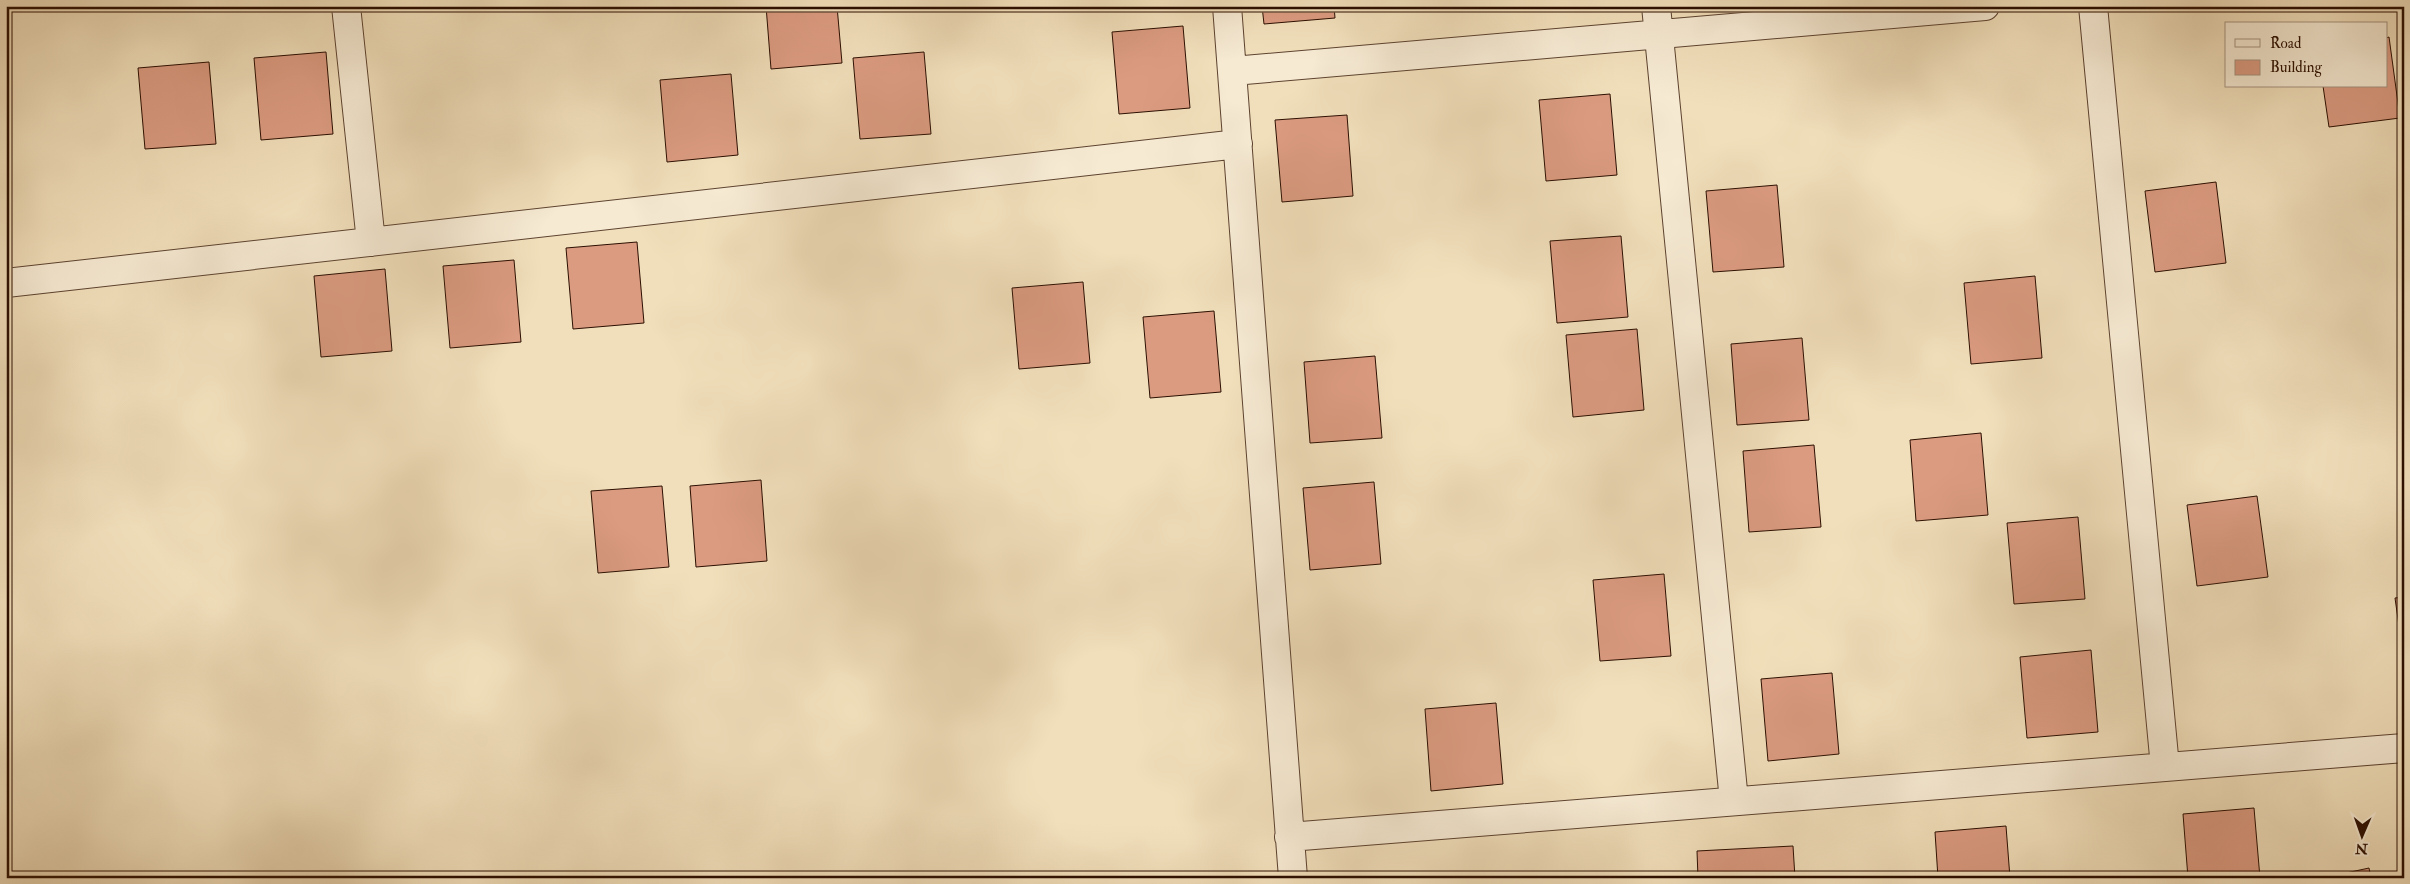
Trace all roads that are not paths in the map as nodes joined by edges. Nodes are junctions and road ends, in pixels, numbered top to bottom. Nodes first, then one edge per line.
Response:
1 (346, 6) edge
2 (1227, 6) edge
3 (1656, 6) edge
4 (1985, 6) edge
5 (2092, 6) edge
6 (1659, 34) junction
7 (1233, 71) junction
8 (1238, 144) junction
9 (370, 242) junction
10 (6, 283) edge
11 (2404, 748) edge
12 (2165, 767) junction
13 (1734, 801) junction
14 (1289, 837) junction
15 (1293, 878) edge

1 - 9 street
2 - 7 street
3 - 6 street
4 - 6 street
5 - 12 street
6 - 7 street
6 - 13 street
7 - 8 street
8 - 9 street
8 - 14 street
9 - 10 street
11 - 12 street
12 - 13 street
13 - 14 street
14 - 15 street

